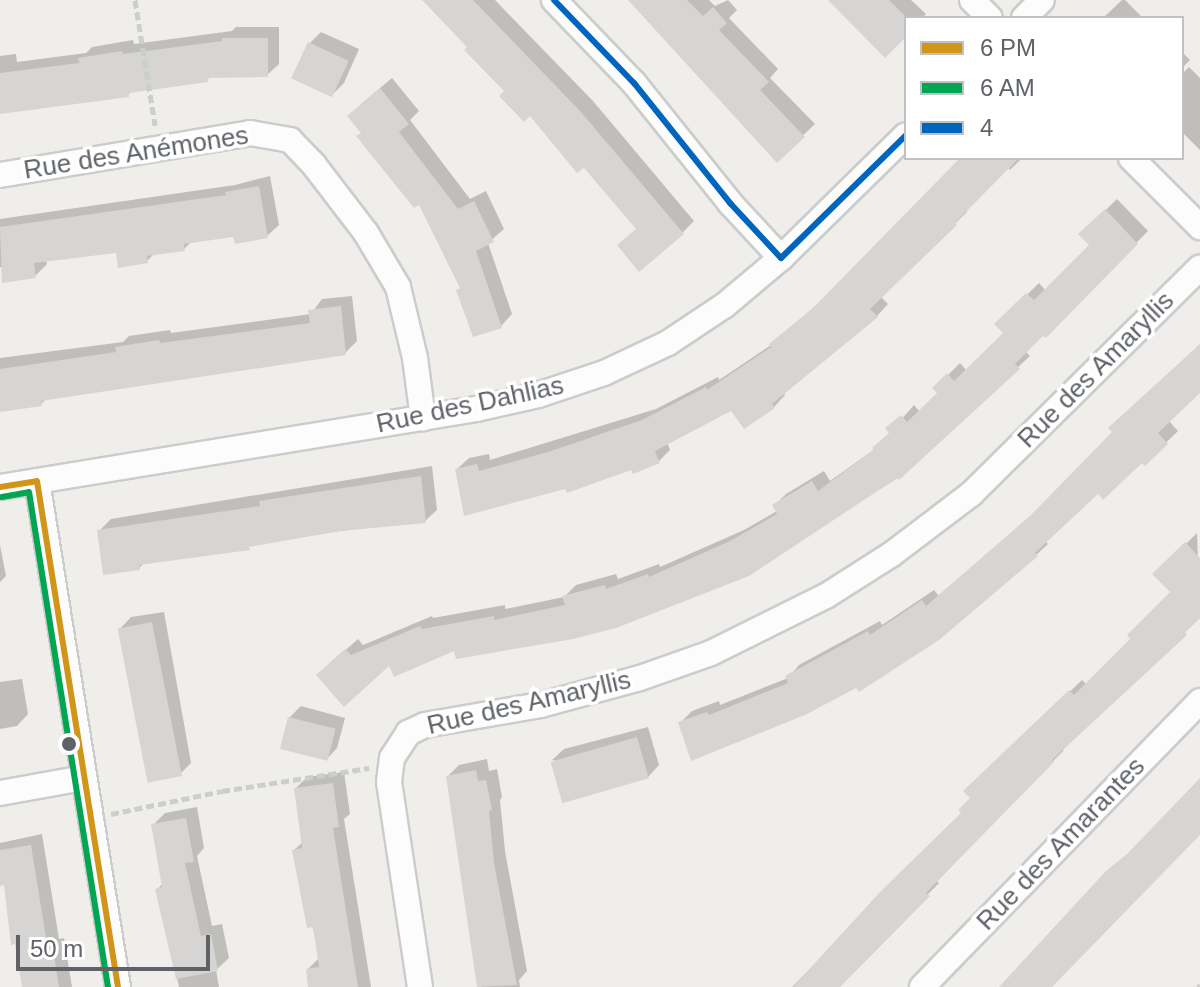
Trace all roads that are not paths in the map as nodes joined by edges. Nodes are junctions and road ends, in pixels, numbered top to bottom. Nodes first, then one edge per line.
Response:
1 (554, 0) edge
2 (972, 0) edge
3 (1042, 0) edge
4 (988, 16) edge
5 (1026, 16) edge
6 (904, 137) edge
7 (1133, 160) edge
8 (0, 175) edge
9 (1200, 227) edge
10 (781, 258) junction
11 (1200, 267) edge
12 (423, 418) junction
13 (37, 481) junction
14 (0, 487) edge
15 (1200, 701) edge
16 (83, 778) junction
17 (0, 793) edge
18 (118, 987) edge
19 (420, 987) edge
20 (922, 987) edge

1 - 10 street
2 - 4 street
3 - 5 street
6 - 10 street, Rue des Dahlias
7 - 9 street
8 - 12 street, Rue des Anémones
10 - 12 street, Rue des Dahlias
11 - 19 street, Rue des Amaryllis
12 - 13 street, Rue des Dahlias
13 - 14 street, Rue des Dahlias
13 - 16 street
15 - 20 street, Rue des Amarantes
16 - 17 street
16 - 18 street

